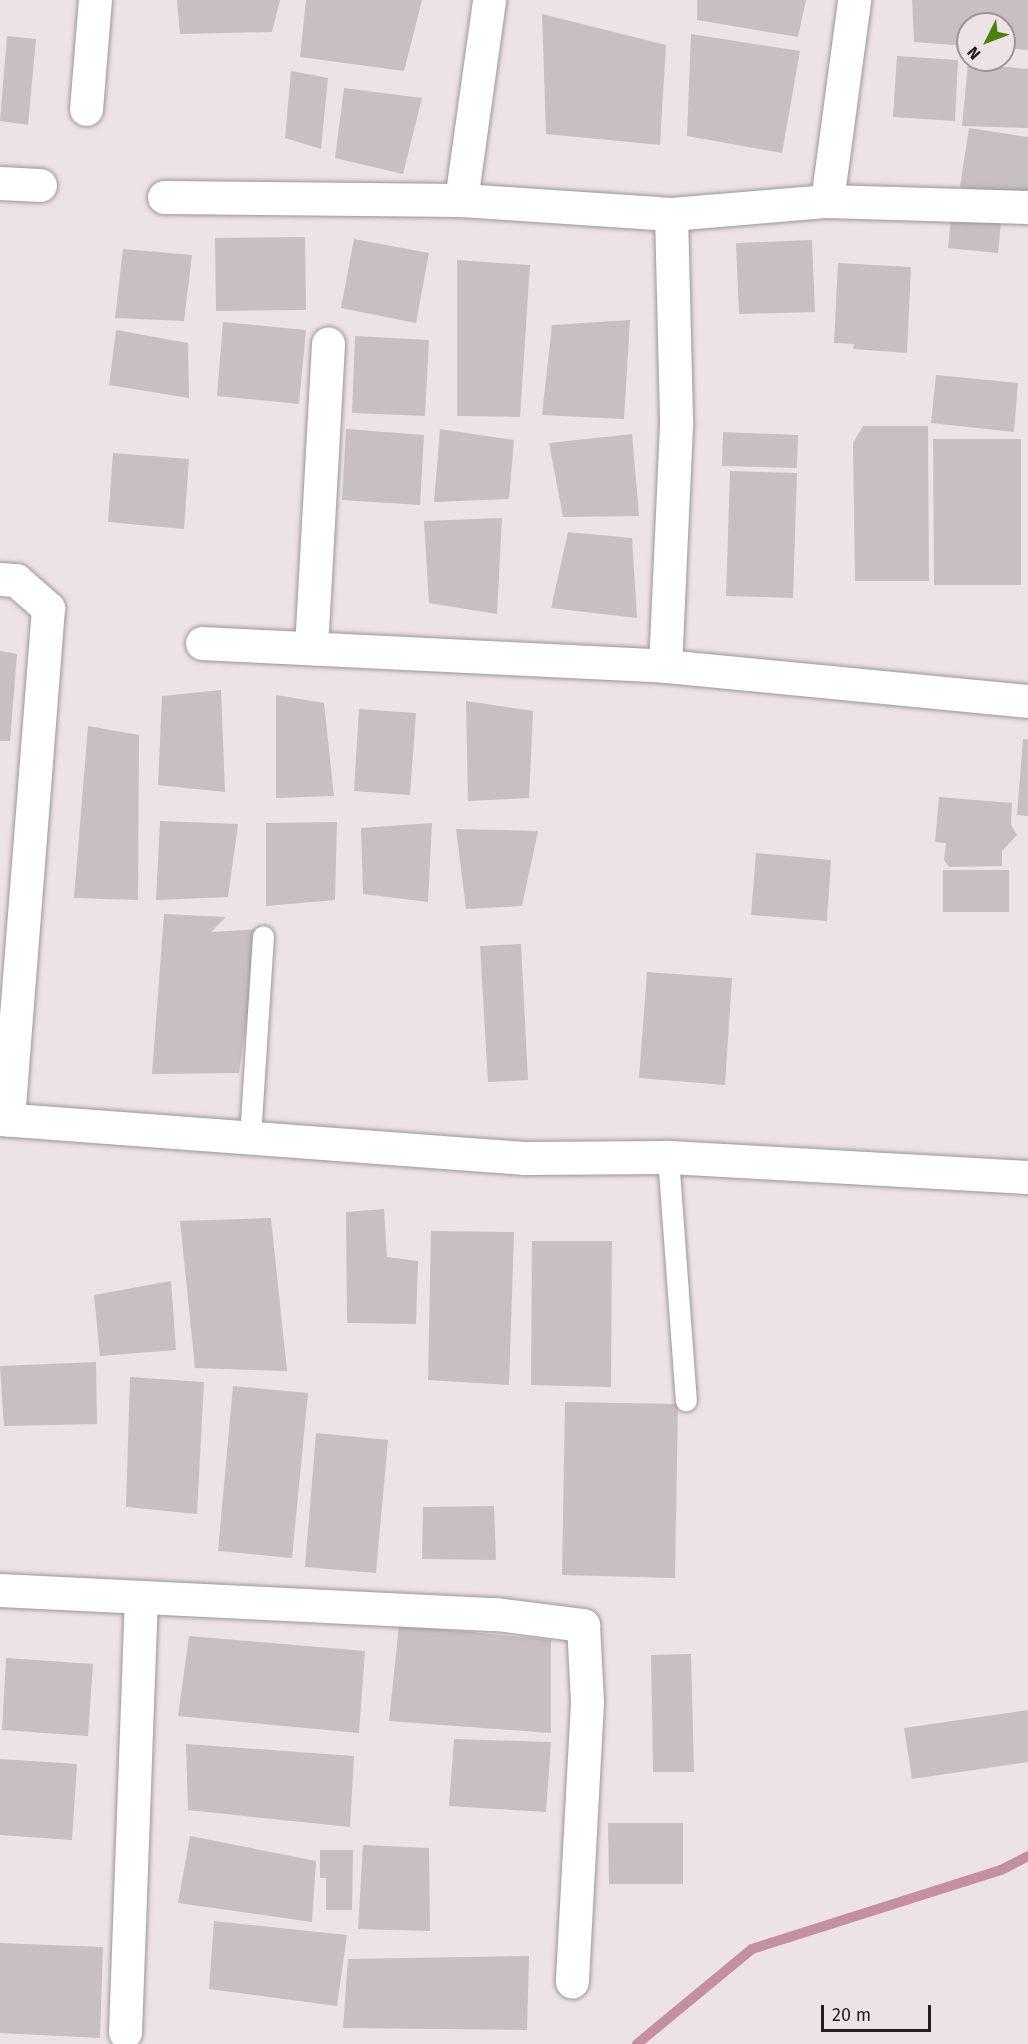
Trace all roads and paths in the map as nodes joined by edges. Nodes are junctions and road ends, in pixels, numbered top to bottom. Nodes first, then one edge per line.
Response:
1 (95, 0) edge
2 (489, 0) edge
3 (854, 0) edge
4 (86, 109) dead end
5 (0, 183) edge
6 (40, 185) dead end
7 (164, 197) dead end
8 (461, 200) junction
9 (827, 201) junction
10 (1028, 207) edge
11 (671, 214) junction
12 (327, 343) dead end
13 (0, 579) edge
14 (202, 643) dead end
15 (311, 648) junction
16 (665, 666) junction
17 (1028, 701) edge
18 (263, 936) dead end
19 (4, 1119) edge
20 (250, 1137) junction
21 (668, 1157) junction
22 (1028, 1177) edge
23 (686, 1400) dead end
24 (0, 1590) edge
25 (141, 1599) junction
26 (572, 1982) dead end
27 (125, 2031) dead end

1 - 4 street
2 - 8 street
3 - 9 street
5 - 6 street
7 - 8 street
8 - 11 street
9 - 10 street
9 - 11 street
11 - 16 street
12 - 15 street
13 - 19 street
14 - 15 street
15 - 16 street
16 - 17 street
18 - 20 lane
19 - 20 street
20 - 21 street
21 - 22 street
21 - 23 lane
24 - 25 street
25 - 26 street
25 - 27 street

